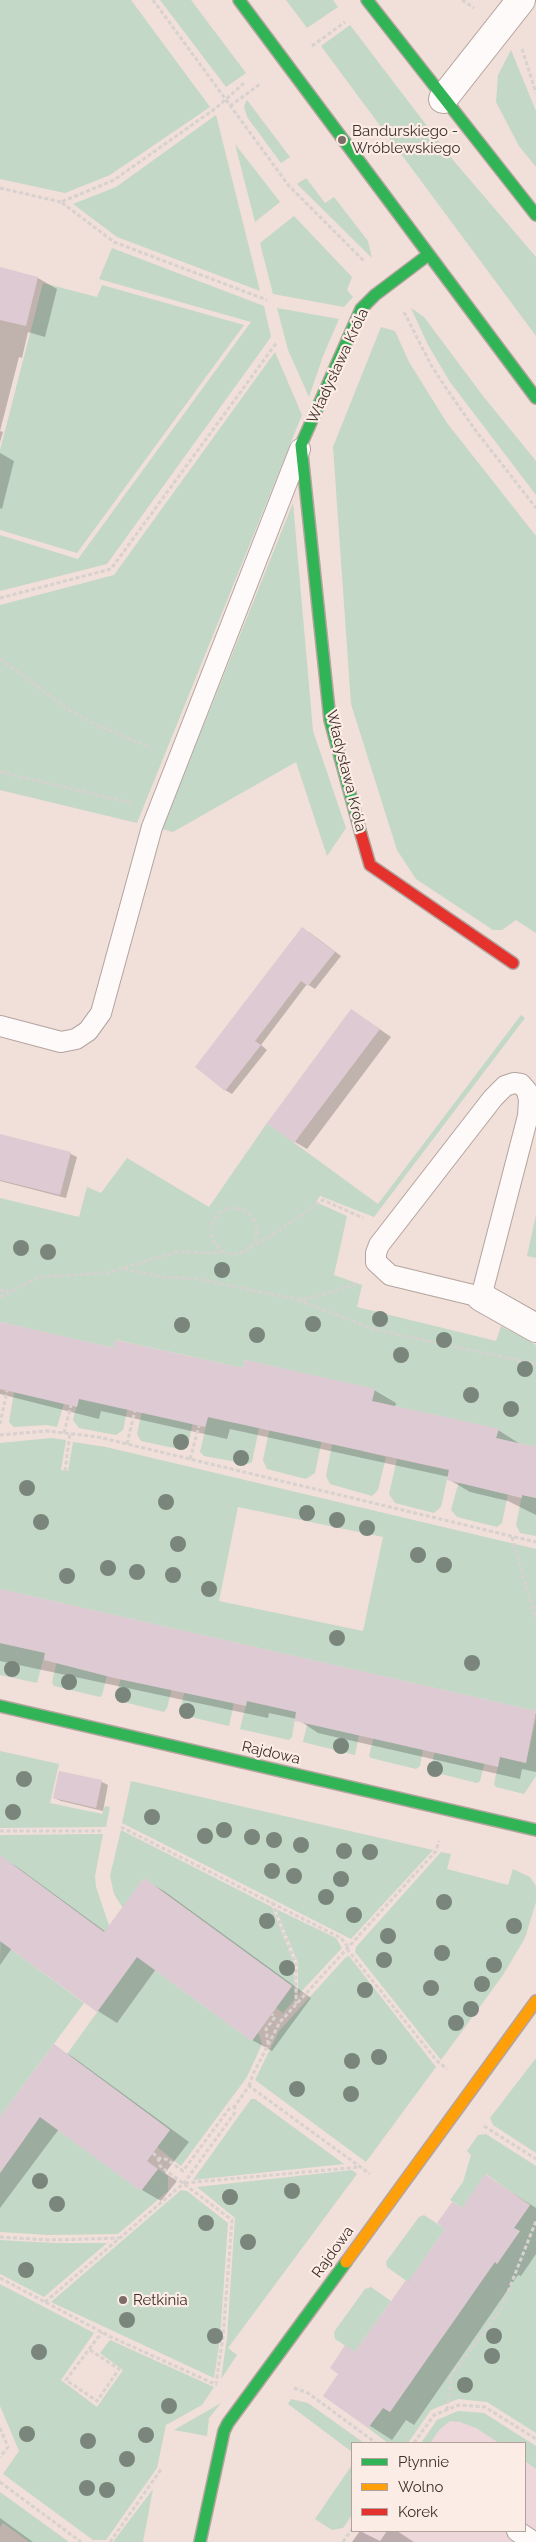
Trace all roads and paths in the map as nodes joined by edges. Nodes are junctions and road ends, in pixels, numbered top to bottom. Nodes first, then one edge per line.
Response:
1 (153, 0) edge
2 (239, 0) edge
3 (367, 0) edge
4 (521, 0) edge
5 (347, 20) dead end
6 (318, 42) dead end
7 (522, 48) dead end
8 (244, 83) dead end
9 (256, 87) dead end
10 (536, 93) edge
11 (226, 99) junction
12 (443, 99) junction
13 (230, 106) junction
14 (0, 188) edge
15 (61, 202) junction
16 (536, 215) edge
17 (428, 255) junction
18 (386, 287) junction
19 (267, 300) dead end
20 (277, 342) dead end
21 (536, 398) edge
22 (301, 445) junction
23 (536, 508) edge
24 (0, 598) edge
25 (0, 659) edge
26 (178, 759) junction
27 (0, 772) edge
28 (156, 818) junction
29 (513, 963) dead end
30 (0, 1026) edge
31 (387, 1233) junction
32 (250, 1246) junction
33 (223, 1251) junction
34 (124, 1268) junction
35 (390, 1275) junction
36 (0, 1290) edge
37 (9, 1292) junction
38 (0, 1297) edge
39 (482, 1297) junction
40 (295, 1298) junction
41 (536, 1328) edge
42 (536, 1364) edge
43 (7, 1391) dead end
44 (0, 1396) edge
45 (5, 1400) junction
46 (71, 1405) dead end
47 (135, 1410) dead end
48 (0, 1424) edge
49 (199, 1426) dead end
50 (64, 1432) junction
51 (70, 1433) junction
52 (0, 1435) edge
53 (127, 1444) junction
54 (190, 1459) junction
55 (65, 1471) dead end
56 (511, 1536) junction
57 (536, 1542) edge
58 (536, 1620) edge
59 (0, 1706) edge
60 (121, 1827) dead end
61 (101, 1830) dead end
62 (536, 1830) edge
63 (0, 1831) edge
64 (440, 1835) dead end
65 (271, 1902) junction
66 (348, 1948) junction
67 (536, 2001) edge
68 (296, 2005) junction
69 (272, 2014) dead end
70 (268, 2045) junction
71 (453, 2073) dead end
72 (249, 2086) junction
73 (235, 2106) junction
74 (481, 2124) dead end
75 (153, 2154) dead end
76 (158, 2158) junction
77 (536, 2160) edge
78 (360, 2167) junction
79 (375, 2178) dead end
80 (184, 2184) junction
81 (536, 2221) edge
82 (0, 2237) edge
83 (120, 2238) junction
84 (0, 2278) edge
85 (45, 2302) junction
86 (102, 2332) junction
87 (90, 2350) junction
88 (216, 2384) junction
89 (222, 2388) dead end
90 (291, 2388) dead end
91 (447, 2410) junction
92 (0, 2428) edge
93 (536, 2439) edge
94 (375, 2442) edge
95 (415, 2442) edge
96 (0, 2457) edge
97 (162, 2468) dead end
98 (0, 2482) edge
99 (351, 2530) edge
100 (519, 2532) edge
101 (81, 2542) edge
102 (110, 2542) edge
103 (200, 2542) edge
104 (343, 2542) edge
105 (534, 2542) edge

1 - 11 path
2 - 17 street
3 - 12 street
4 - 12 street
5 - 6 path
7 - 10 path
8 - 11 path
9 - 13 path
11 - 13 path
11 - 15 path
12 - 16 street
13 - 18 path
14 - 15 path
15 - 19 path
17 - 18 street, Władysława Króla
17 - 21 street
18 - 22 street, Władysława Króla
18 - 23 path
20 - 24 path
22 - 26 lane, Władysława Króla
22 - 29 street, Władysława Króla
25 - 26 path
26 - 28 lane, Władysława Króla
27 - 28 path
28 - 30 lane, Władysława Króla
31 - 32 path
31 - 35 lane
31 - 39 lane
32 - 33 path
32 - 33 path
33 - 34 path
34 - 37 path
34 - 40 path
35 - 39 lane
35 - 40 path
36 - 37 path
37 - 38 path
39 - 41 street
40 - 42 path
43 - 45 path
44 - 45 path
45 - 48 path
46 - 50 path
47 - 53 path
49 - 54 path
50 - 51 path
50 - 52 path
51 - 53 path
51 - 55 path
53 - 54 path
54 - 56 path
56 - 57 path
56 - 58 path
59 - 62 street, Rajdowa
60 - 65 path
61 - 63 path
64 - 66 path
65 - 66 path
65 - 68 path
66 - 68 path
66 - 71 path
67 - 103 street, Rajdowa
68 - 70 path
69 - 70 path
70 - 72 path
72 - 73 path
72 - 78 path
73 - 76 path
73 - 80 path
74 - 77 path
75 - 76 path
76 - 80 path
78 - 79 path
78 - 80 path
80 - 83 path
80 - 88 path
81 - 91 path
82 - 83 path
83 - 85 path
84 - 85 path
85 - 86 path
86 - 87 path
86 - 88 path
87 - 87 path
88 - 89 path
90 - 94 path
91 - 93 path
91 - 95 path
92 - 96 path
97 - 102 path
98 - 101 path
99 - 104 path
100 - 105 lane

